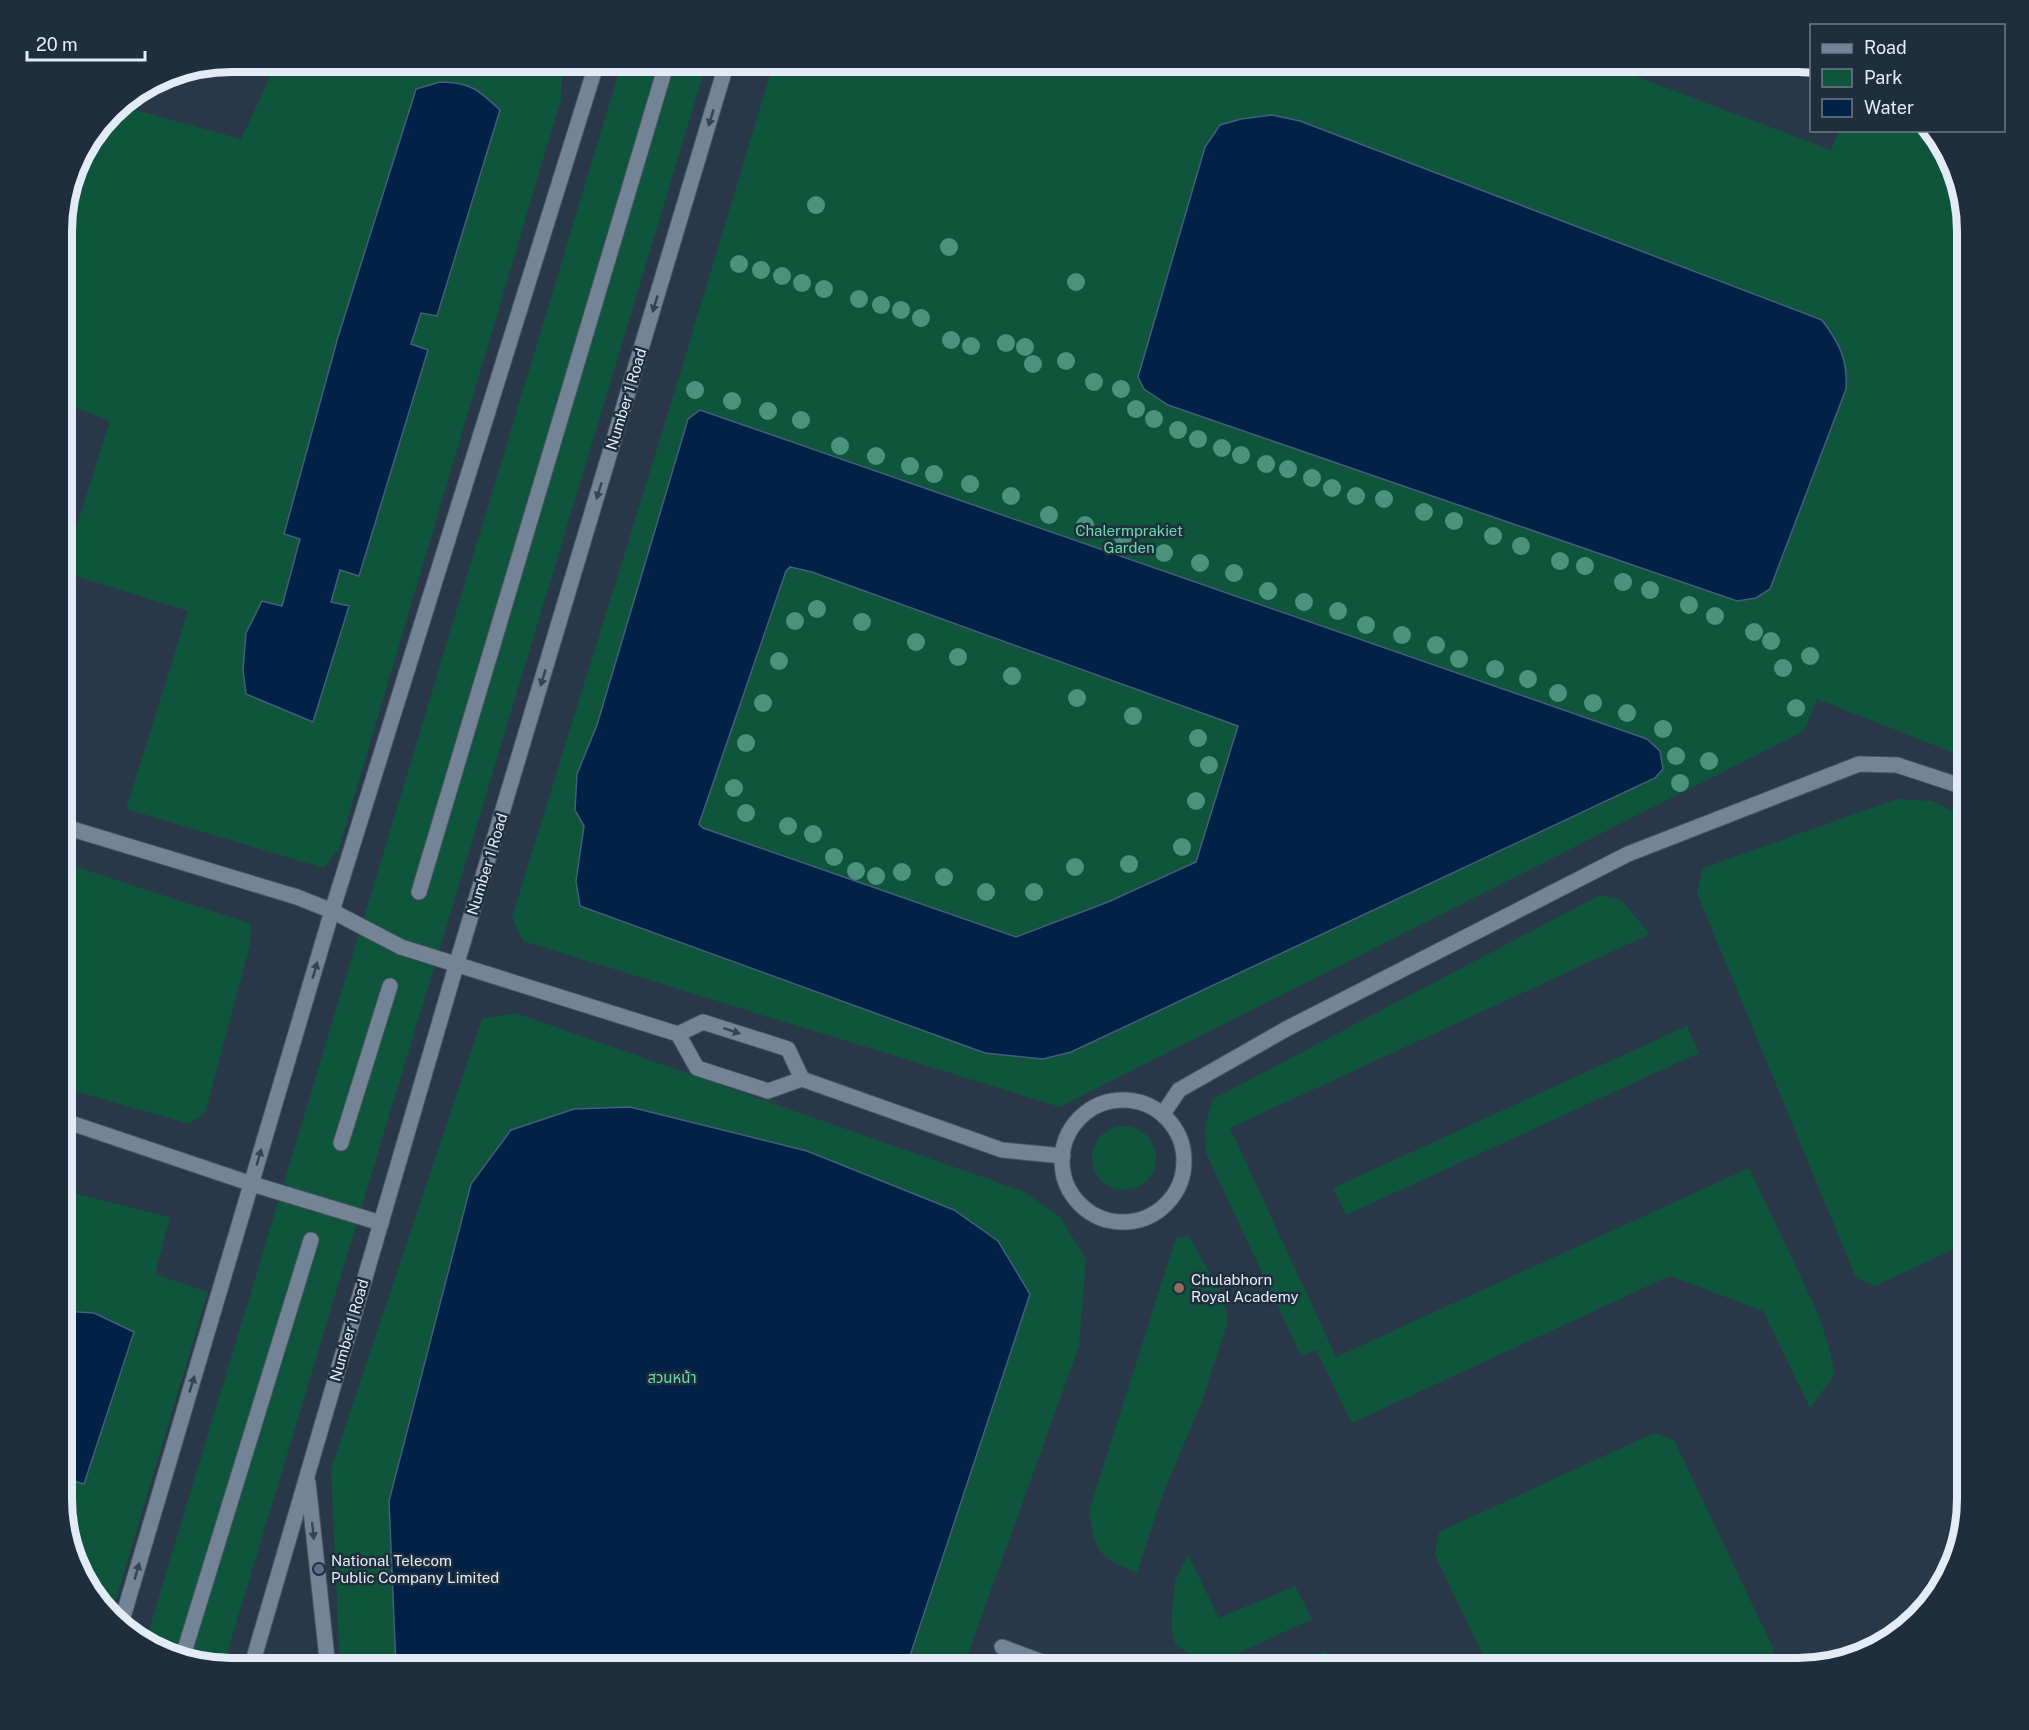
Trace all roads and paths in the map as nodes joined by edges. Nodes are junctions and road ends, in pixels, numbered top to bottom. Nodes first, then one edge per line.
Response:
1 (594, 72) edge
2 (664, 72) edge
3 (724, 72) edge
4 (1957, 784) edge
5 (72, 829) edge
6 (419, 892) dead end
7 (332, 911) junction
8 (456, 966) junction
9 (390, 986) dead end
10 (678, 1034) junction
11 (802, 1079) junction
12 (1163, 1114) junction
13 (72, 1123) edge
14 (341, 1143) dead end
15 (1063, 1156) junction
16 (252, 1184) junction
17 (381, 1222) junction
18 (311, 1240) dead end
19 (307, 1473) junction
20 (123, 1616) edge
21 (1002, 1647) dead end
22 (184, 1651) edge
23 (253, 1658) edge
24 (327, 1658) edge
25 (1032, 1658) edge

1 - 7 street
2 - 6 street
3 -> 8 street, Number 1 Road
4 - 12 street
5 - 7 street
7 - 8 street
16 -> 7 street
8 - 10 street
8 - 17 street, Number 1 Road
9 - 14 street
10 - 11 street
10 -> 11 street
11 - 15 street
12 - 15 street
12 - 15 street
13 - 16 street
16 - 17 street
20 -> 16 street
17 - 19 street, Number 1 Road
18 - 22 street
19 - 23 street, Number 1 Road
19 -> 24 street
21 - 25 street

